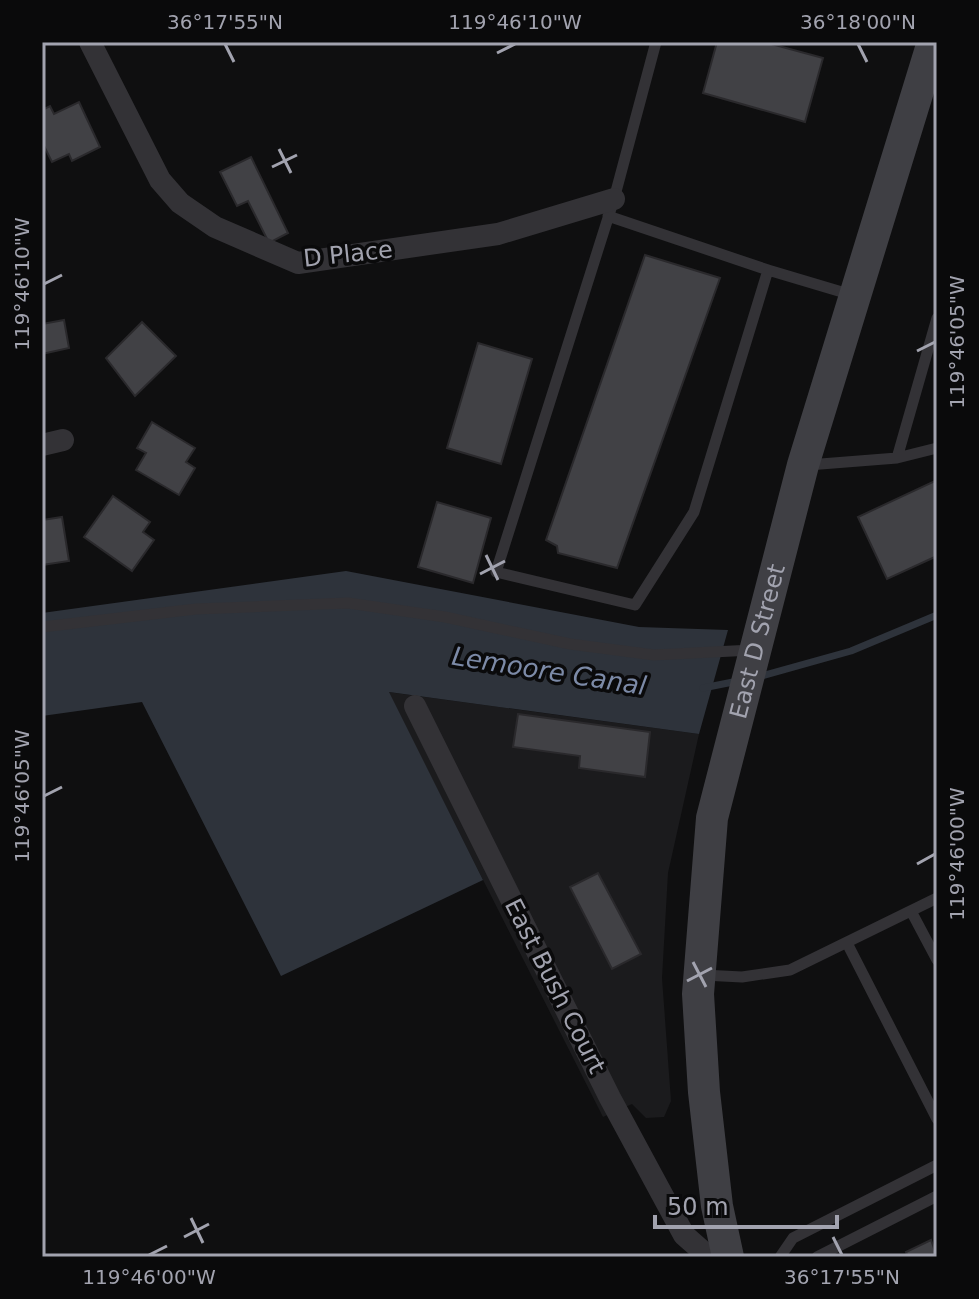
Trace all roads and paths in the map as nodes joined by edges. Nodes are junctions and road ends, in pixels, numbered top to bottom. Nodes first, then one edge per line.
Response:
1 (90, 42) edge
2 (656, 42) edge
3 (933, 42) edge
4 (611, 208) junction
5 (768, 270) junction
6 (855, 296) junction
7 (937, 318) edge
8 (937, 448) edge
9 (897, 458) junction
10 (803, 465) junction
11 (42, 627) edge
12 (755, 649) junction
13 (415, 706) dead end
14 (937, 898) edge
15 (911, 911) junction
16 (847, 943) junction
17 (937, 960) edge
18 (698, 975) junction
19 (937, 1119) edge
20 (937, 1165) edge
21 (937, 1196) edge
22 (709, 1257) edge
23 (728, 1257) edge
24 (780, 1257) edge
25 (817, 1257) edge

1 - 4 street, D Place
2 - 4 lane
3 - 6 main road, East D Street
4 - 5 lane
4 - 5 lane
5 - 6 lane
6 - 10 main road, East D Street
7 - 9 lane
8 - 9 lane
9 - 10 lane
10 - 12 main road, East D Street
11 - 12 lane
12 - 18 main road, East D Street
13 - 22 street, East Bush Court
14 - 15 lane
15 - 16 lane
15 - 17 lane
16 - 18 lane
16 - 19 lane
18 - 23 main road, East D Street
20 - 24 lane
21 - 25 lane

